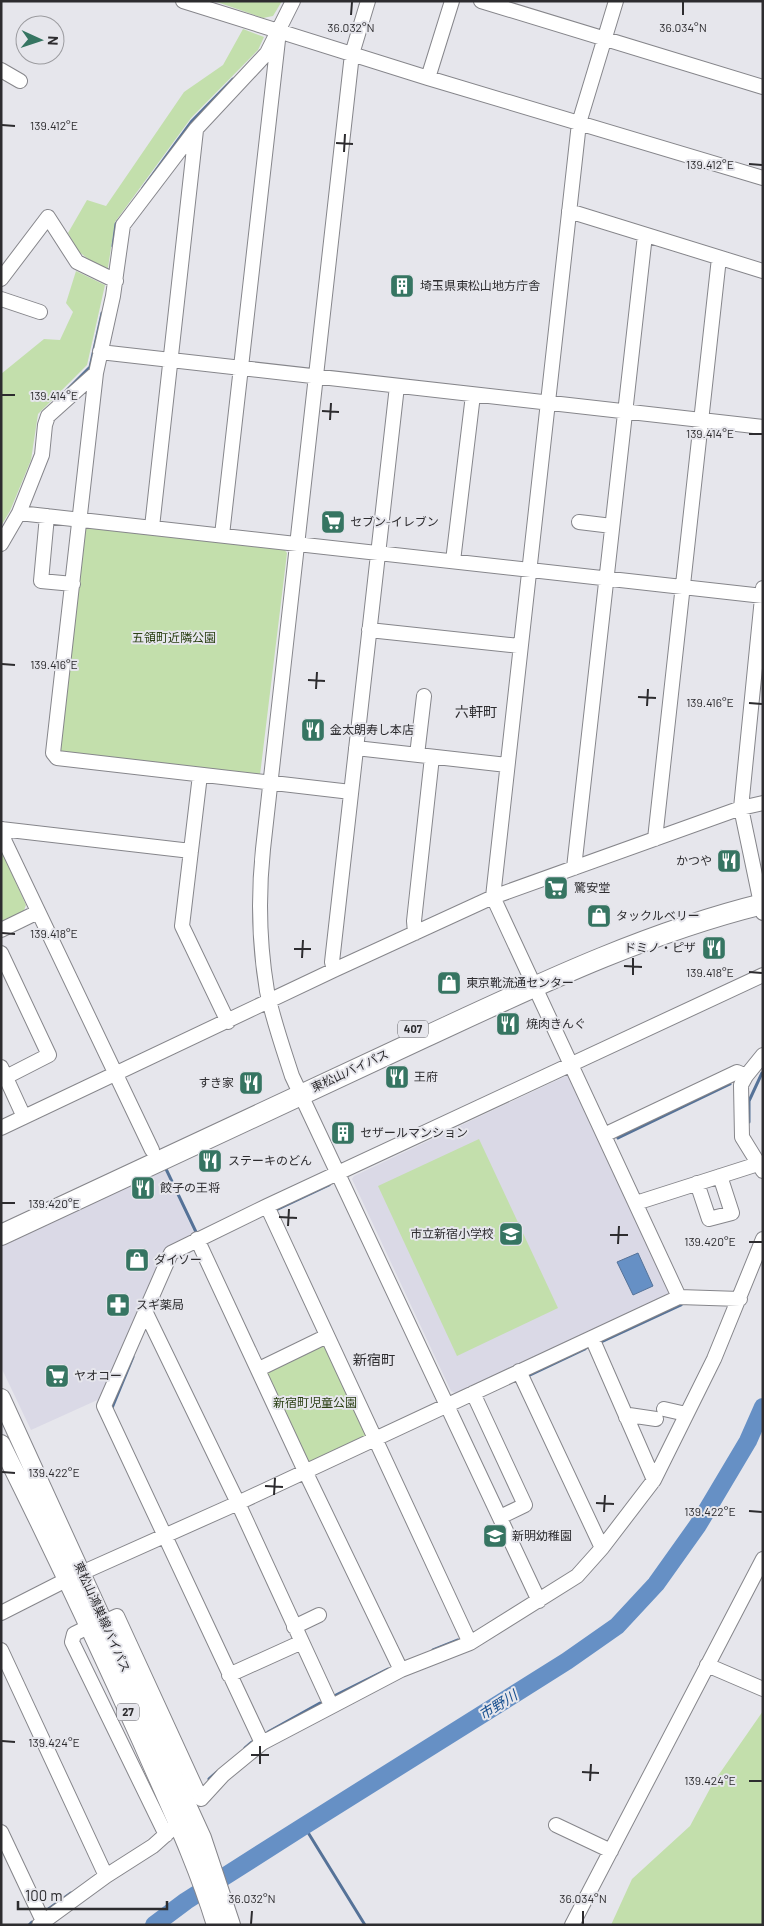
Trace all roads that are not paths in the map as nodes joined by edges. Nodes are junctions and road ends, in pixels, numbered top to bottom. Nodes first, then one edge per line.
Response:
1 (183, 1) edge
2 (293, 1) edge
3 (368, 1) edge
4 (452, 1) edge
5 (481, 1) edge
6 (616, 1) edge
7 (278, 32) junction
8 (604, 38) junction
9 (352, 54) junction
10 (1, 70) edge
11 (428, 78) junction
12 (20, 81) dead end
13 (763, 87) edge
14 (579, 122) junction
15 (196, 129) junction
16 (763, 178) edge
17 (569, 211) junction
18 (645, 235) junction
19 (719, 258) junction
20 (6, 264) edge
21 (763, 271) edge
22 (1, 279) edge
23 (116, 281) junction
24 (1, 299) edge
25 (40, 312) dead end
26 (100, 352) junction
27 (170, 361) junction
28 (241, 369) junction
29 (96, 373) junction
30 (316, 377) junction
31 (397, 386) junction
32 (473, 394) junction
33 (548, 403) junction
34 (625, 412) junction
35 (701, 420) junction
36 (763, 427) edge
37 (19, 513) junction
38 (47, 516) junction
39 (80, 520) junction
40 (579, 522) dead end
41 (612, 526) junction
42 (152, 527) junction
43 (222, 535) junction
44 (297, 543) junction
45 (1, 544) edge
46 (377, 552) junction
47 (453, 561) junction
48 (529, 569) junction
49 (607, 578) junction
50 (73, 584) junction
51 (683, 586) junction
52 (762, 593) edge
53 (369, 630) junction
54 (520, 646) junction
55 (424, 696) dead end
56 (356, 748) junction
57 (417, 755) junction
58 (432, 757) junction
59 (507, 765) junction
60 (200, 775) junction
61 (270, 783) junction
62 (351, 792) junction
63 (763, 803) edge
64 (741, 808) junction
65 (2, 829) edge
66 (655, 839) junction
67 (191, 851) junction
68 (574, 868) junction
69 (493, 897) junction
70 (761, 902) edge
71 (38, 912) junction
72 (1, 930) edge
73 (415, 933) junction
74 (1, 953) edge
75 (334, 970) junction
76 (763, 976) edge
77 (532, 980) junction
78 (270, 1001) junction
79 (228, 1022) junction
80 (763, 1055) edge
81 (570, 1064) junction
82 (4, 1072) edge
83 (116, 1074) junction
84 (746, 1076) junction
85 (298, 1089) junction
86 (24, 1117) junction
87 (1, 1128) edge
88 (604, 1135) junction
89 (152, 1150) junction
90 (760, 1168) edge
91 (339, 1173) junction
92 (720, 1176) junction
93 (697, 1183) junction
94 (636, 1203) junction
95 (267, 1206) junction
96 (1, 1220) edge
97 (1, 1235) edge
98 (763, 1238) edge
99 (197, 1239) junction
100 (679, 1297) junction
101 (740, 1299) junction
102 (146, 1313) junction
103 (327, 1336) junction
104 (592, 1338) junction
105 (259, 1369) junction
106 (519, 1371) junction
107 (473, 1393) junction
108 (1, 1398) edge
109 (448, 1405) junction
110 (686, 1414) junction
111 (626, 1416) junction
112 (374, 1439) junction
113 (1, 1444) edge
114 (305, 1471) junction
115 (654, 1480) junction
116 (238, 1503) junction
117 (500, 1517) junction
118 (164, 1536) junction
119 (602, 1548) junction
120 (763, 1559) edge
121 (75, 1576) junction
122 (539, 1601) junction
123 (1, 1613) edge
124 (319, 1615) dead end
125 (97, 1624) junction
126 (294, 1627) junction
127 (302, 1642) junction
128 (470, 1643) junction
129 (1, 1650) edge
130 (707, 1665) junction
131 (401, 1670) junction
132 (229, 1675) junction
133 (763, 1689) edge
134 (331, 1706) junction
135 (262, 1744) junction
136 (183, 1817) junction
137 (556, 1825) dead end
138 (1, 1832) edge
139 (195, 1842) junction
140 (611, 1851) junction
141 (106, 1876) junction
142 (41, 1923) edge
143 (216, 1925) edge
144 (232, 1925) edge
145 (572, 1925) edge

1 - 7 street
2 - 7 street
3 - 9 street
4 - 11 street
5 - 8 street
6 - 8 street
7 - 9 street
7 - 15 street
7 - 28 street
8 - 13 street
8 - 14 street
9 - 11 street
9 - 30 street
10 - 12 street
11 - 14 street
14 - 16 street
14 - 17 street
15 - 23 street
15 - 27 street
17 - 18 street
17 - 33 street
18 - 19 street
18 - 34 street
19 - 21 street
19 - 35 street
20 - 22 street
20 - 23 street
23 - 26 street
24 - 25 street
26 - 27 street
26 - 29 street
27 - 28 street
27 - 42 street
28 - 30 street
28 - 43 street
29 - 37 street
29 - 39 street
30 - 31 street
30 - 44 street
31 - 32 street
31 - 46 street
32 - 33 street
32 - 47 street
33 - 34 street
33 - 48 street
34 - 35 street
34 - 41 street
35 - 36 street
35 - 51 street
37 - 38 street
37 - 45 street
38 - 39 street
38 - 50 street
39 - 42 street
39 - 50 street
40 - 41 street
41 - 49 street
42 - 43 street
43 - 44 street
44 - 46 street
44 - 61 street
46 - 47 street
46 - 53 street
47 - 48 street
48 - 49 street
48 - 54 street
49 - 51 street
49 - 68 street
50 - 60 street
51 - 52 street
51 - 66 street
52 - 64 street
53 - 54 street
53 - 56 street
54 - 59 street
55 - 57 street
56 - 57 street
56 - 62 street
57 - 58 street
58 - 59 street
58 - 73 street
59 - 69 street
60 - 61 street
60 - 67 street
61 - 62 street
61 - 78 street
62 - 75 street
63 - 64 street
64 - 66 street
64 - 70 street
65 - 67 street
65 - 71 street
66 - 68 street
67 - 79 street
68 - 69 street
69 - 73 street
69 - 77 street
70 - 77 highway, 東松山バイパス / 407
71 - 72 street
71 - 83 street
73 - 75 street
74 - 82 street
75 - 78 street
76 - 81 street
77 - 81 street
77 - 85 highway, 東松山バイパス / 407
78 - 79 street
78 - 85 street
79 - 83 street
80 - 84 street
81 - 88 street
81 - 91 street
82 - 86 street
83 - 86 street
83 - 89 street
84 - 88 street
84 - 90 street
85 - 89 highway, 東松山バイパス / 407
85 - 91 street
85 - 97 highway, 東松山バイパス / 407
86 - 87 street
88 - 94 street
89 - 96 highway, 東松山バイパス / 407
90 - 92 street
91 - 95 street
91 - 109 street
92 - 93 street
92 - 93 street
93 - 94 street
94 - 100 street
95 - 99 street
95 - 103 street
98 - 101 street
99 - 102 street
99 - 105 street
100 - 101 street
100 - 104 street
101 - 110 street
102 - 116 street
102 - 118 street
103 - 105 street
103 - 112 street
104 - 106 street
104 - 111 street
105 - 114 street
106 - 107 street
106 - 119 street
107 - 109 street
107 - 117 street
108 - 121 main road, 東松山鴻巣線バイパス / 27
109 - 112 street
109 - 117 street
110 - 111 street
110 - 115 street
111 - 115 street
112 - 114 street
112 - 128 street
113 - 121 main road, 東松山鴻巣線バイパス / 27
114 - 116 street
114 - 131 street
115 - 119 street
116 - 118 street
116 - 126 street
117 - 122 street
118 - 121 street
118 - 132 street
119 - 122 street
120 - 130 street
121 - 123 street
121 - 125 main road, 東松山鴻巣線バイパス / 27
122 - 128 street
124 - 126 street
125 - 136 main road, 東松山鴻巣線バイパス / 27
125 - 136 street
126 - 127 street
127 - 132 street
127 - 134 street
128 - 131 street
129 - 141 street
130 - 133 street
130 - 140 street
131 - 134 street
132 - 135 street
134 - 135 street
135 - 136 street
136 - 139 main road, 東松山鴻巣線バイパス / 27
136 - 141 street
137 - 140 street
138 - 142 street
139 - 143 main road, 27
139 - 144 main road, 27
140 - 145 street
141 - 142 street

